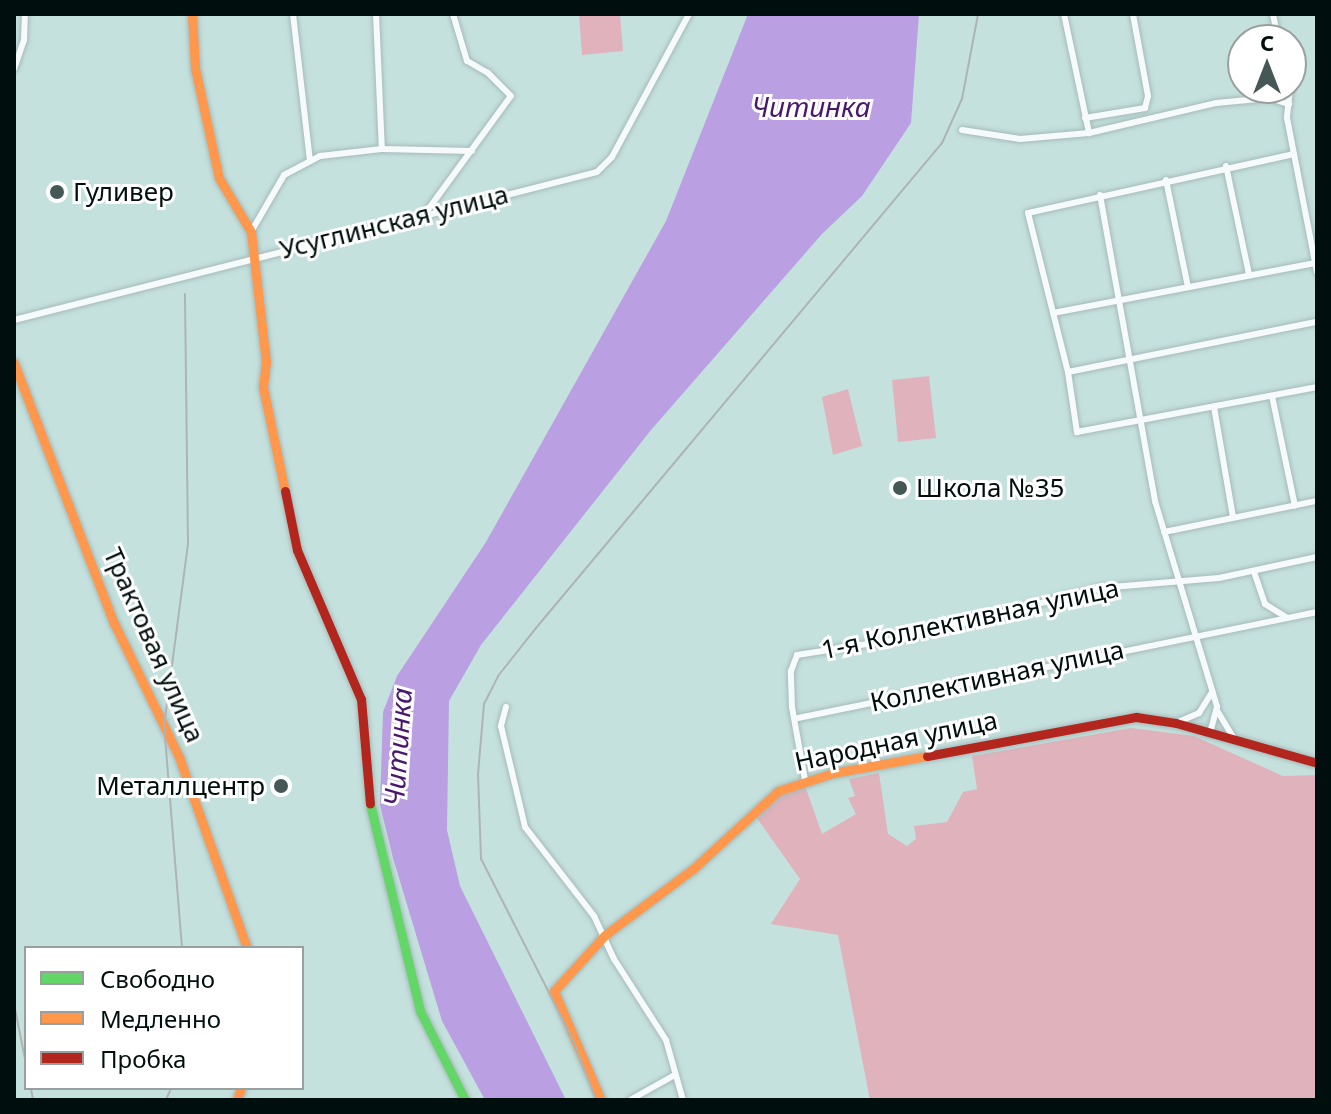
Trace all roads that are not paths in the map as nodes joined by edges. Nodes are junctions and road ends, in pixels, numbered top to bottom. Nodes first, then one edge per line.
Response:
1 (25, 14) edge
2 (192, 14) edge
3 (293, 14) edge
4 (376, 14) edge
5 (453, 14) edge
6 (689, 14) edge
7 (1064, 14) edge
8 (1133, 14) edge
9 (14, 69) edge
10 (1227, 102) edge
11 (1289, 104) edge
12 (1085, 118) junction
13 (962, 130) dead end
14 (1089, 133) junction
15 (382, 149) junction
16 (472, 151) junction
17 (1294, 154) junction
18 (310, 161) junction
19 (1226, 166) junction
20 (1166, 180) junction
21 (1100, 195) junction
22 (427, 211) junction
23 (251, 232) junction
24 (254, 256) junction
25 (1315, 263) edge
26 (1317, 272) edge
27 (1249, 274) junction
28 (1188, 287) junction
29 (1119, 303) junction
30 (1053, 313) junction
31 (14, 320) edge
32 (1317, 322) edge
33 (1131, 360) junction
34 (14, 363) edge
35 (1068, 372) junction
36 (1317, 387) edge
37 (1272, 396) junction
38 (1214, 407) junction
39 (1143, 420) junction
40 (1317, 501) edge
41 (1295, 506) junction
42 (1233, 517) junction
43 (1164, 532) junction
44 (1317, 557) edge
45 (1254, 572) junction
46 (1180, 580) junction
47 (1317, 612) edge
48 (1287, 618) junction
49 (1197, 636) junction
50 (1212, 692) junction
51 (506, 707) dead end
52 (1217, 707) junction
53 (798, 718) junction
54 (1176, 723) junction
55 (1210, 733) junction
56 (1241, 745) junction
57 (1317, 763) edge
58 (805, 780) junction
59 (605, 935) junction
60 (246, 946) edge
61 (675, 1075) junction
62 (465, 1100) edge
63 (601, 1100) edge
64 (630, 1100) edge
65 (683, 1100) edge

1 - 9 street
2 - 23 street
3 - 18 street
4 - 15 street
5 - 16 street, Усуглинская улица
6 - 22 street, Усуглинская улица
7 - 12 street
8 - 12 street
10 - 14 street
11 - 17 street
12 - 14 street
13 - 14 street
15 - 16 street
15 - 18 street
16 - 22 street, Усуглинская улица
17 - 19 street
17 - 25 street
18 - 23 street
19 - 20 street
19 - 27 street
20 - 21 street
20 - 28 street
21 - 29 street
21 - 30 street
22 - 24 street, Усуглинская улица
23 - 24 street
24 - 31 street, Усуглинская улица
24 - 62 street
25 - 26 street
25 - 27 street
27 - 28 street
28 - 29 street
29 - 30 street
29 - 33 street
30 - 35 street
32 - 33 street
33 - 35 street
33 - 39 street
34 - 60 street, Трактовая улица
35 - 39 street
36 - 37 street
37 - 38 street
37 - 41 street
38 - 39 street
38 - 42 street
39 - 43 street
40 - 41 street
41 - 42 street
42 - 43 street
43 - 46 street
44 - 45 street, 1-я Коллективная улица
45 - 46 street, 1-я Коллективная улица
45 - 48 street
46 - 49 street
46 - 53 street, 1-я Коллективная улица
47 - 48 street, Коллективная улица
48 - 49 street, Коллективная улица
49 - 50 street
49 - 53 street, Коллективная улица
50 - 52 street
50 - 54 street
51 - 59 street
52 - 55 street
52 - 56 street
53 - 58 street
54 - 55 street, Народная улица
54 - 58 street, Народная улица
55 - 56 street, Народная улица
56 - 57 street, Народная улица
58 - 59 street, Народная улица
59 - 61 street
59 - 63 street, Народная улица
61 - 64 street
61 - 65 street

